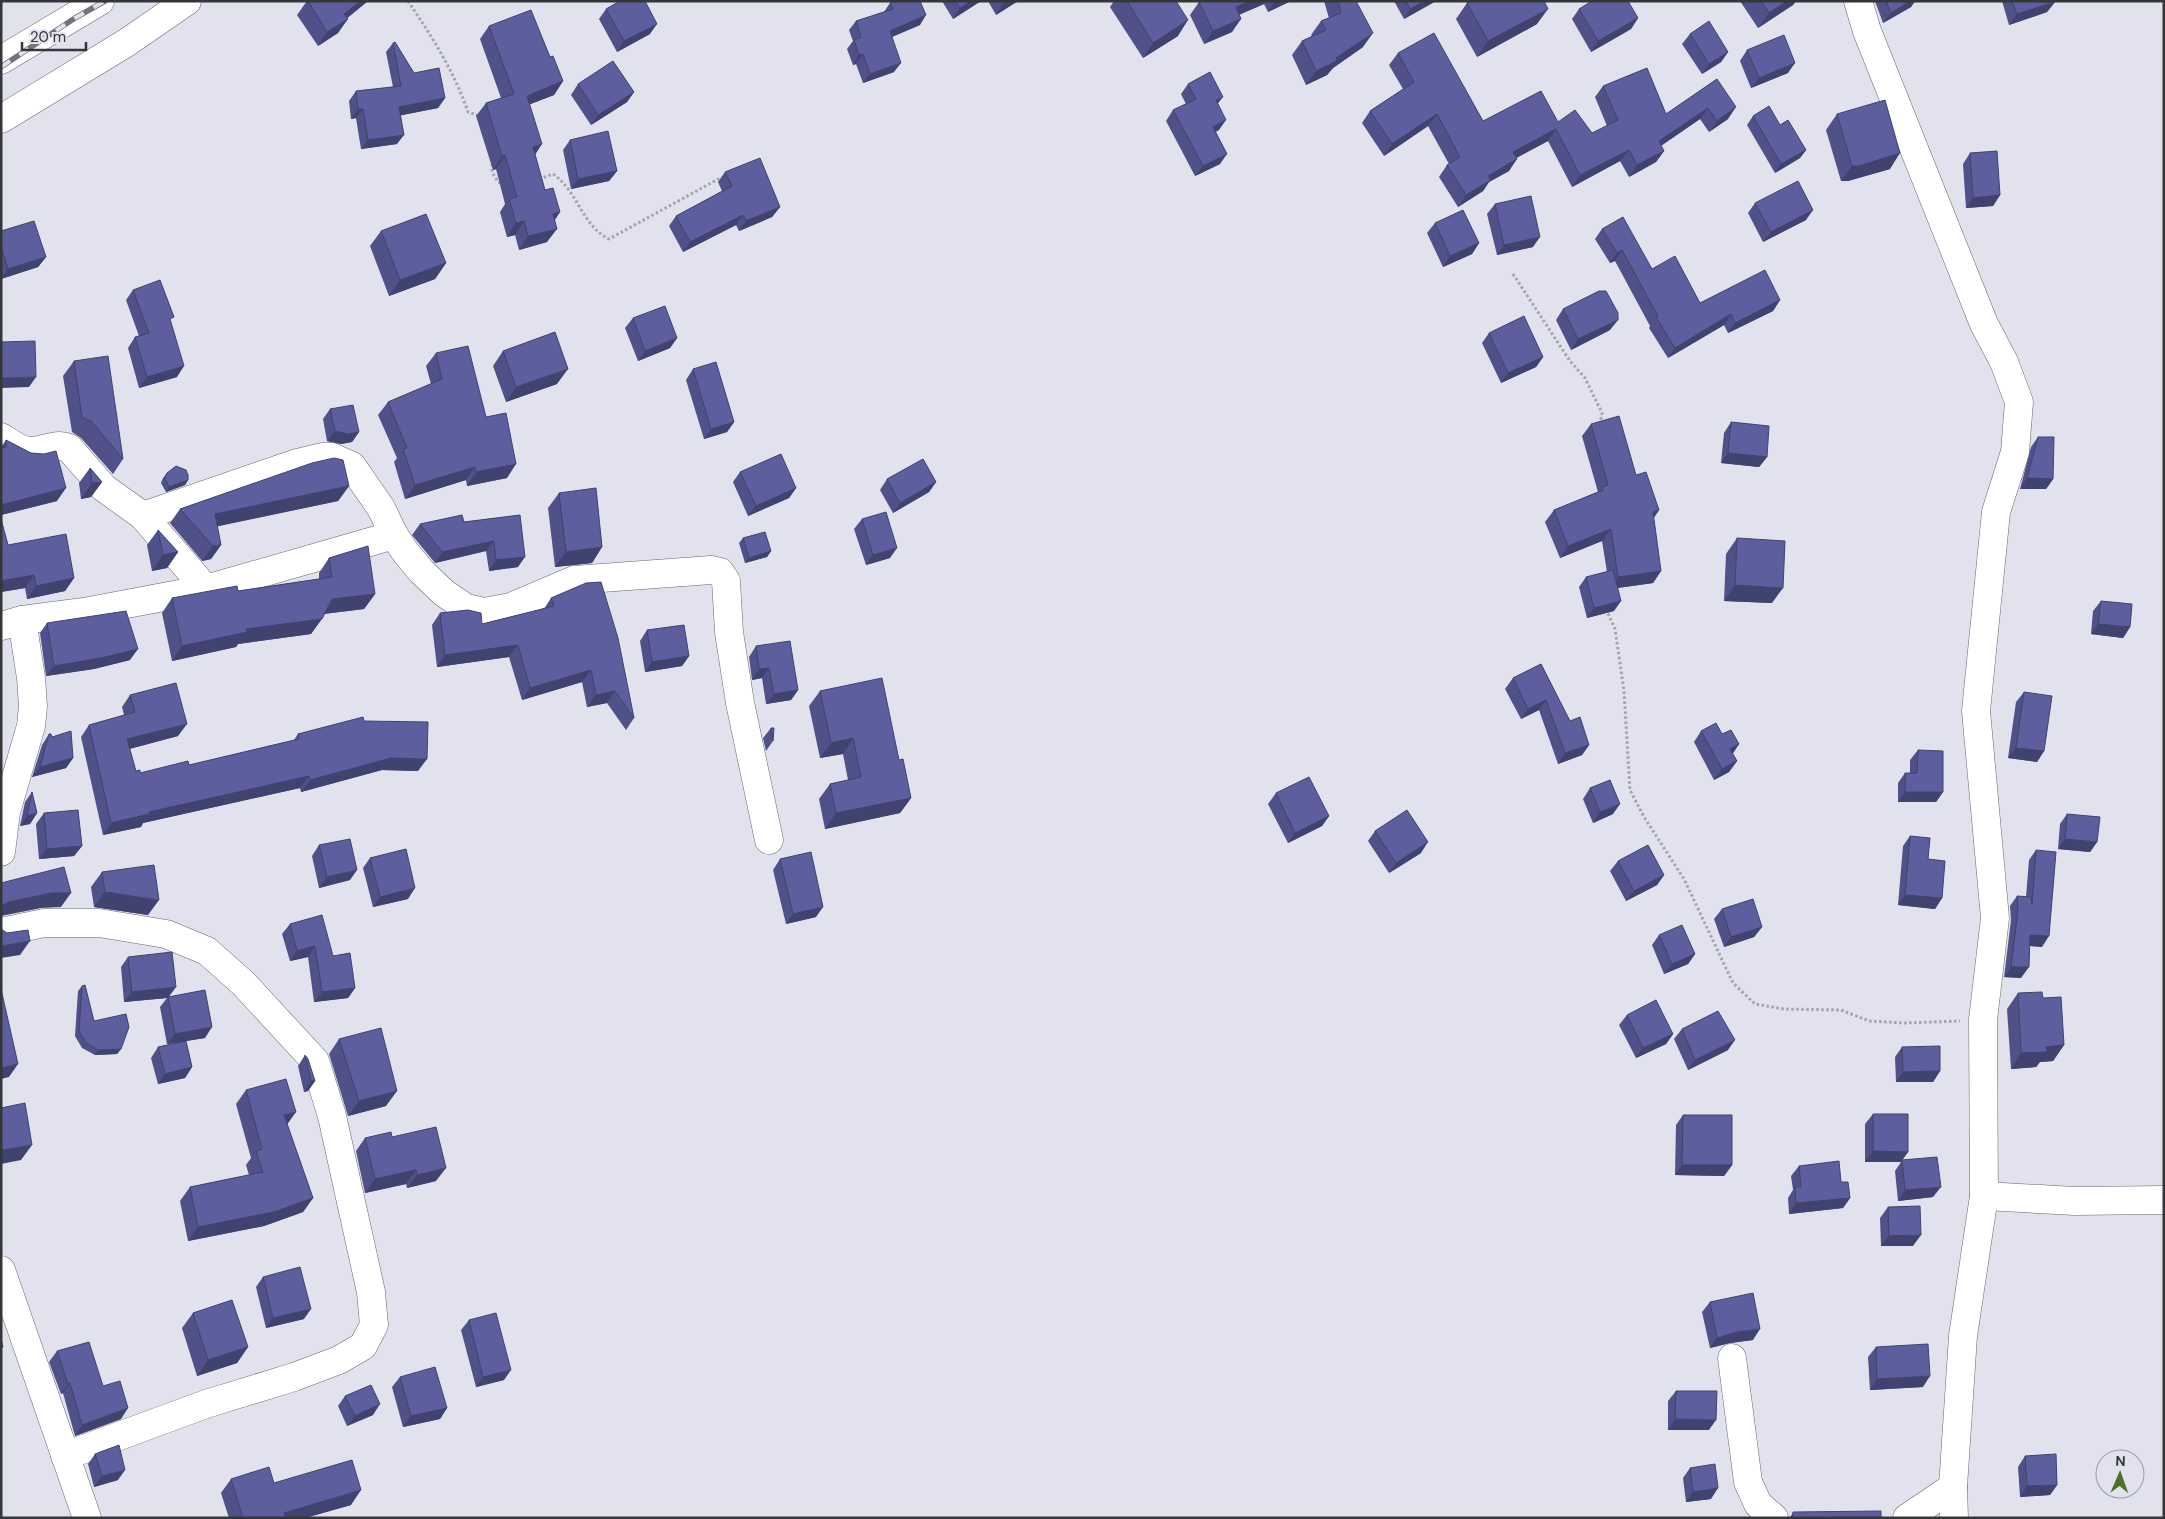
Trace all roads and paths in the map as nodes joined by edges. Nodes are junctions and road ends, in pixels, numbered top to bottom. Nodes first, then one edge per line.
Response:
1 (100, 1) edge
2 (187, 1) edge
3 (408, 1) edge
4 (1858, 1) edge
5 (1, 60) edge
6 (482, 117) dead end
7 (1, 119) edge
8 (492, 159) dead end
9 (722, 177) dead end
10 (538, 179) edge
11 (504, 184) dead end
12 (1513, 274) dead end
13 (1599, 428) edge
14 (1, 437) edge
15 (143, 516) junction
16 (394, 536) junction
17 (206, 589) junction
18 (1604, 605) edge
19 (12, 623) edge
20 (769, 840) dead end
21 (1, 852) edge
22 (1, 932) edge
23 (1984, 1020) junction
24 (1984, 1196) junction
25 (2164, 1200) edge
26 (1, 1270) edge
27 (1732, 1358) dead end
28 (65, 1456) junction
29 (1953, 1487) junction
30 (88, 1518) edge
31 (1774, 1518) edge
32 (1907, 1518) edge
33 (1954, 1518) edge

1 - 5 street
2 - 7 street
3 - 6 path
4 - 23 street
8 - 11 path
9 - 10 path
12 - 13 path
14 - 15 street
15 - 16 street
15 - 17 street
16 - 17 street
16 - 20 street
17 - 19 street
18 - 23 path
19 - 21 street
22 - 28 street
23 - 24 street
24 - 25 street
24 - 29 street
26 - 28 street
27 - 31 street
28 - 30 street
29 - 32 street
29 - 33 street

